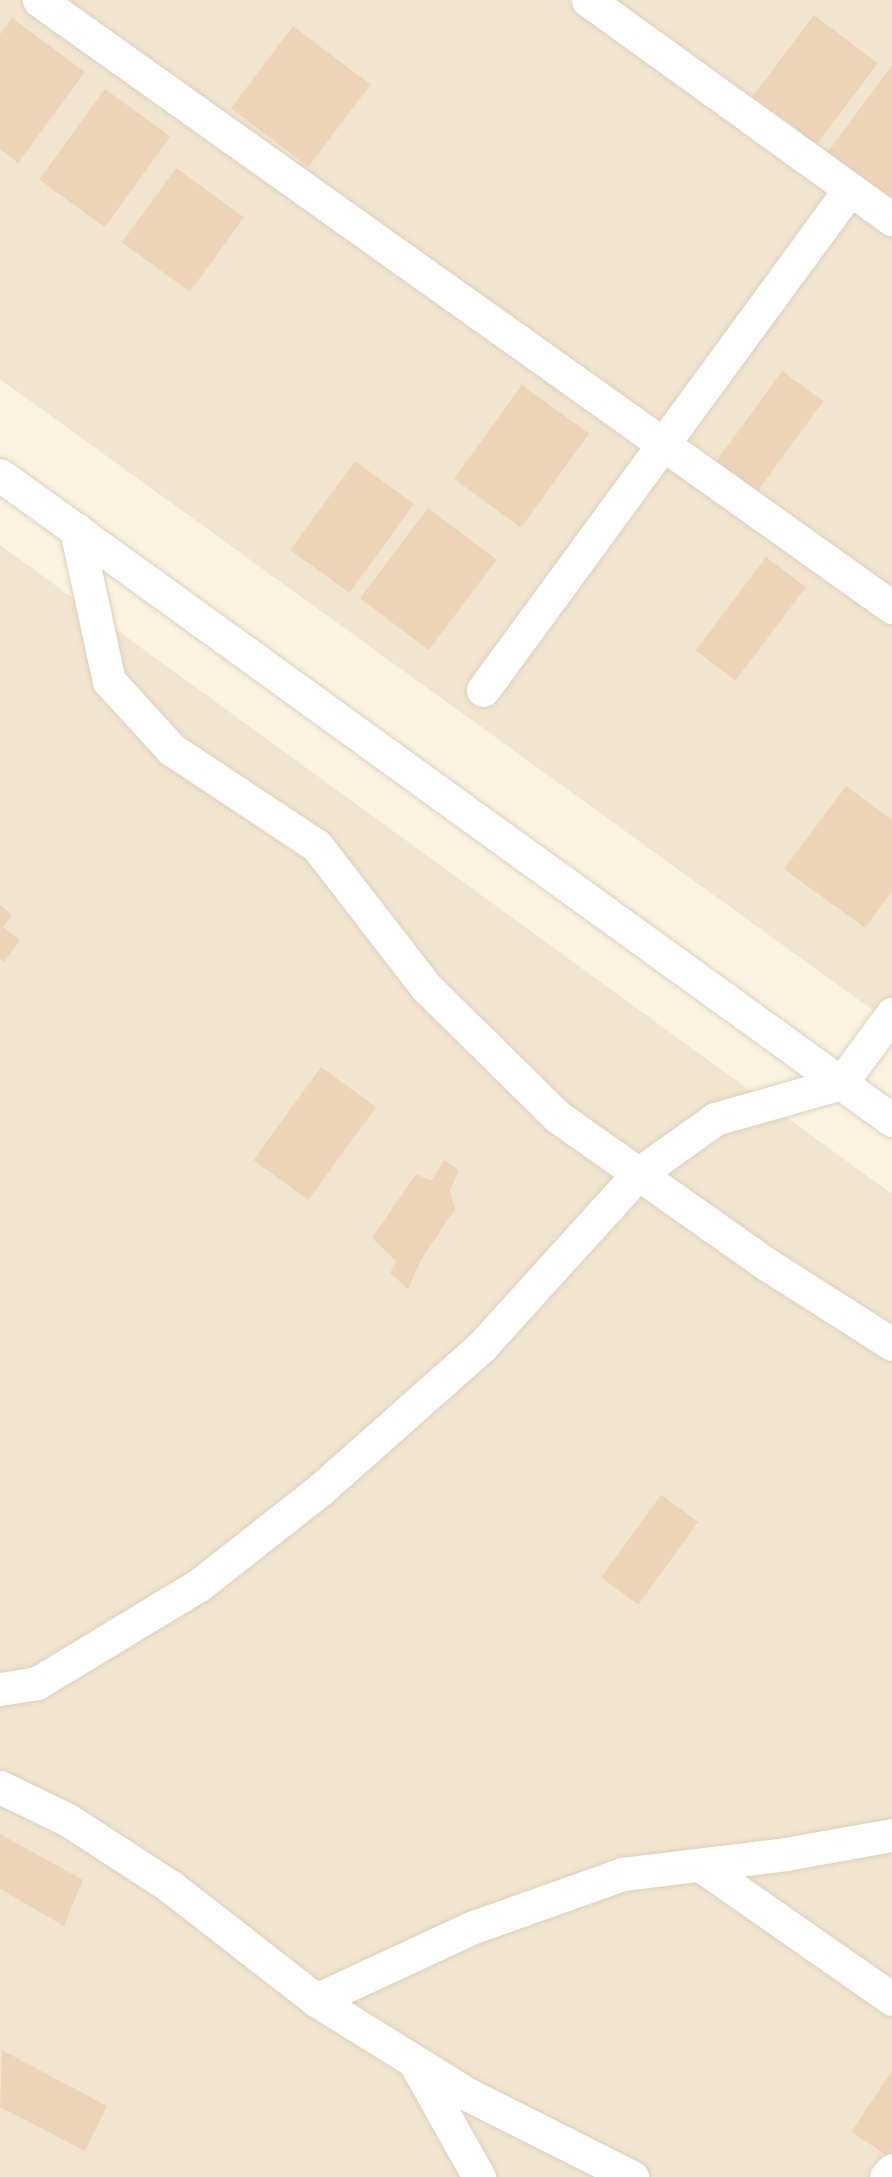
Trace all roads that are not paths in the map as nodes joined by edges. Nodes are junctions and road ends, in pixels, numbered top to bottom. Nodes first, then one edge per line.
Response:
1 (39, 0) edge
2 (604, 5) edge
3 (850, 189) junction
4 (892, 219) edge
5 (663, 444) junction
6 (3, 482) edge
7 (76, 530) junction
8 (892, 607) edge
9 (483, 690) dead end
10 (892, 1014) edge
11 (841, 1083) junction
12 (892, 1120) edge
13 (638, 1174) junction
14 (892, 1344) edge
15 (0, 1689) edge
16 (0, 1787) edge
17 (892, 1835) edge
18 (700, 1865) junction
19 (316, 2000) junction
20 (892, 2000) edge
21 (414, 2061) junction
22 (892, 2170) edge
23 (479, 2177) edge
24 (632, 2177) edge
25 (886, 2177) edge

1 - 5 street
2 - 3 street
3 - 4 street
3 - 5 street
5 - 8 street
5 - 9 street
6 - 7 street
7 - 11 street
7 - 13 street
10 - 11 street
11 - 12 street
11 - 13 street
13 - 14 street
13 - 15 street
16 - 19 street
17 - 18 street
18 - 19 street
18 - 20 street
19 - 21 street
21 - 23 street
21 - 24 street
22 - 25 street

